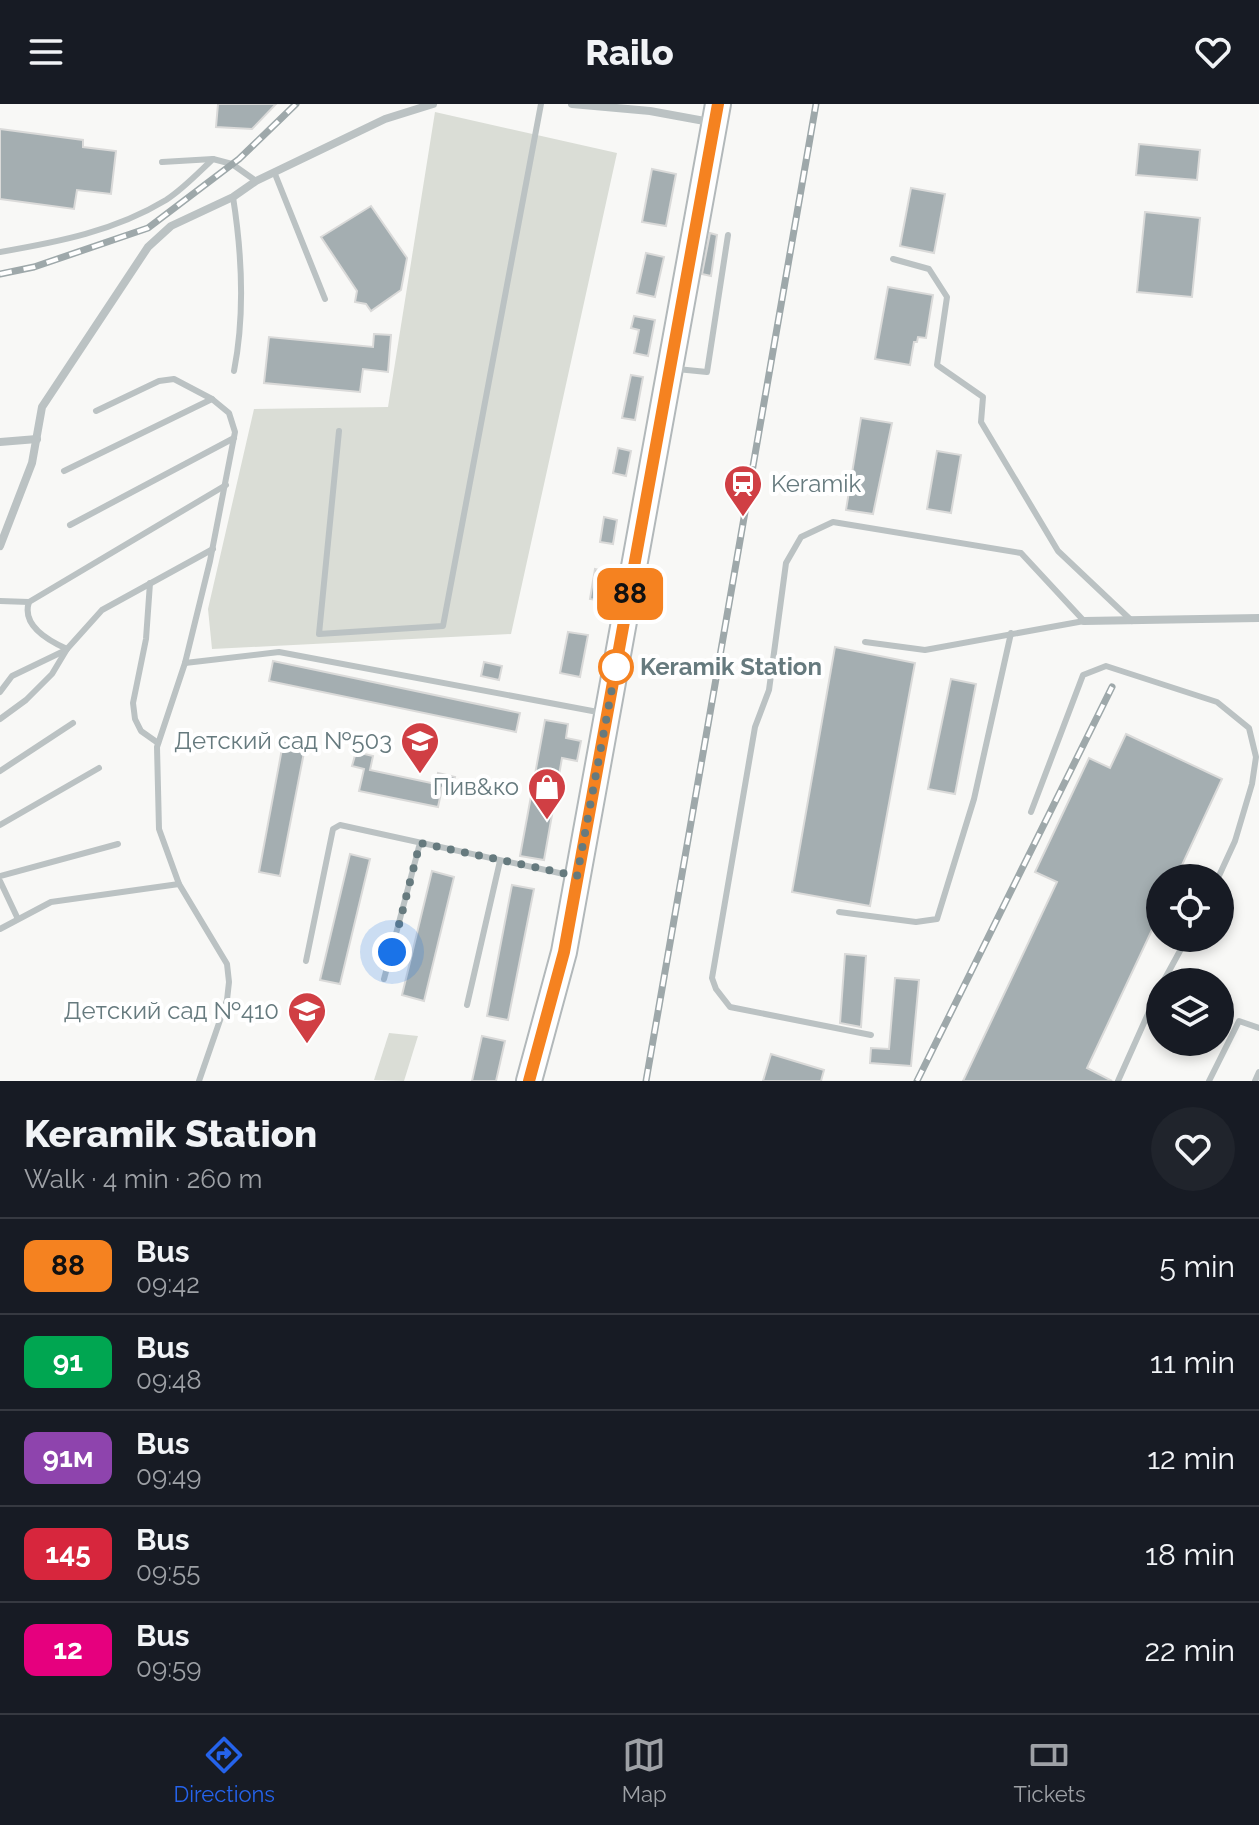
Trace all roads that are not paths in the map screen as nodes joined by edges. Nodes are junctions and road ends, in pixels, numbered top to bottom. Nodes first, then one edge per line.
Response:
1 (433, 104) edge
2 (541, 104) edge
3 (572, 104) edge
4 (582, 104) edge
5 (717, 113) edge
6 (213, 159) junction
7 (162, 162) dead end
8 (275, 174) junction
9 (256, 181) junction
10 (233, 197) junction
11 (728, 235) dead end
12 (0, 252) edge
13 (893, 259) dead end
14 (325, 299) dead end
15 (670, 368) junction
16 (234, 371) dead end
17 (212, 399) junction
18 (96, 411) dead end
19 (339, 431) dead end
20 (234, 438) junction
21 (37, 439) junction
22 (0, 442) edge
23 (64, 471) dead end
24 (226, 484) junction
25 (70, 525) dead end
26 (0, 546) edge
27 (213, 549) junction
28 (150, 583) junction
29 (0, 601) edge
30 (29, 602) junction
31 (1259, 618) edge
32 (1084, 621) junction
33 (1132, 621) junction
34 (1011, 633) junction
35 (865, 642) dead end
36 (67, 649) junction
37 (185, 663) junction
38 (0, 692) edge
39 (607, 713) junction
40 (0, 719) edge
41 (73, 723) dead end
42 (158, 743) junction
43 (99, 768) dead end
44 (0, 771) edge
45 (1031, 812) dead end
46 (0, 825) edge
47 (420, 843) junction
48 (118, 844) dead end
49 (500, 861) junction
50 (1224, 864) edge
51 (577, 876) junction
52 (0, 878) edge
53 (179, 884) junction
54 (839, 912) dead end
55 (17, 917) junction
56 (0, 929) edge
57 (306, 961) dead end
58 (384, 979) dead end
59 (467, 1005) dead end
60 (1146, 1018) edge
61 (1259, 1028) edge
62 (871, 1035) dead end
63 (1259, 1072) edge
64 (199, 1081) edge
65 (529, 1081) edge
66 (1118, 1081) edge
67 (1209, 1081) edge
68 (1255, 1081) edge

1 - 8 street
2 - 19 lane
3 - 4 street
4 - 5 street
5 - 15 main road
6 - 7 lane
6 - 9 lane
6 - 12 lane
8 - 9 street
8 - 14 lane
9 - 10 street
10 - 16 lane
10 - 21 street
11 - 15 lane
13 - 33 lane
15 - 39 main road
17 - 18 lane
17 - 20 lane
17 - 23 lane
20 - 24 lane
20 - 25 lane
21 - 22 street
21 - 26 street
24 - 27 lane
24 - 30 lane
27 - 28 lane
27 - 37 lane
28 - 36 lane
28 - 42 lane
29 - 30 lane
30 - 36 lane
31 - 33 street
32 - 33 street
32 - 34 lane
32 - 62 lane
34 - 35 lane
34 - 54 lane
36 - 38 lane
36 - 40 lane
37 - 39 lane
37 - 42 lane
39 - 51 main road
41 - 44 lane
42 - 53 lane
43 - 46 lane
45 - 50 lane
47 - 49 lane
47 - 57 lane
47 - 58 lane
48 - 52 lane
49 - 51 lane
49 - 59 lane
51 - 65 main road
52 - 55 lane
53 - 55 lane
53 - 64 lane
55 - 56 lane
60 - 66 lane
61 - 67 lane
63 - 68 lane

